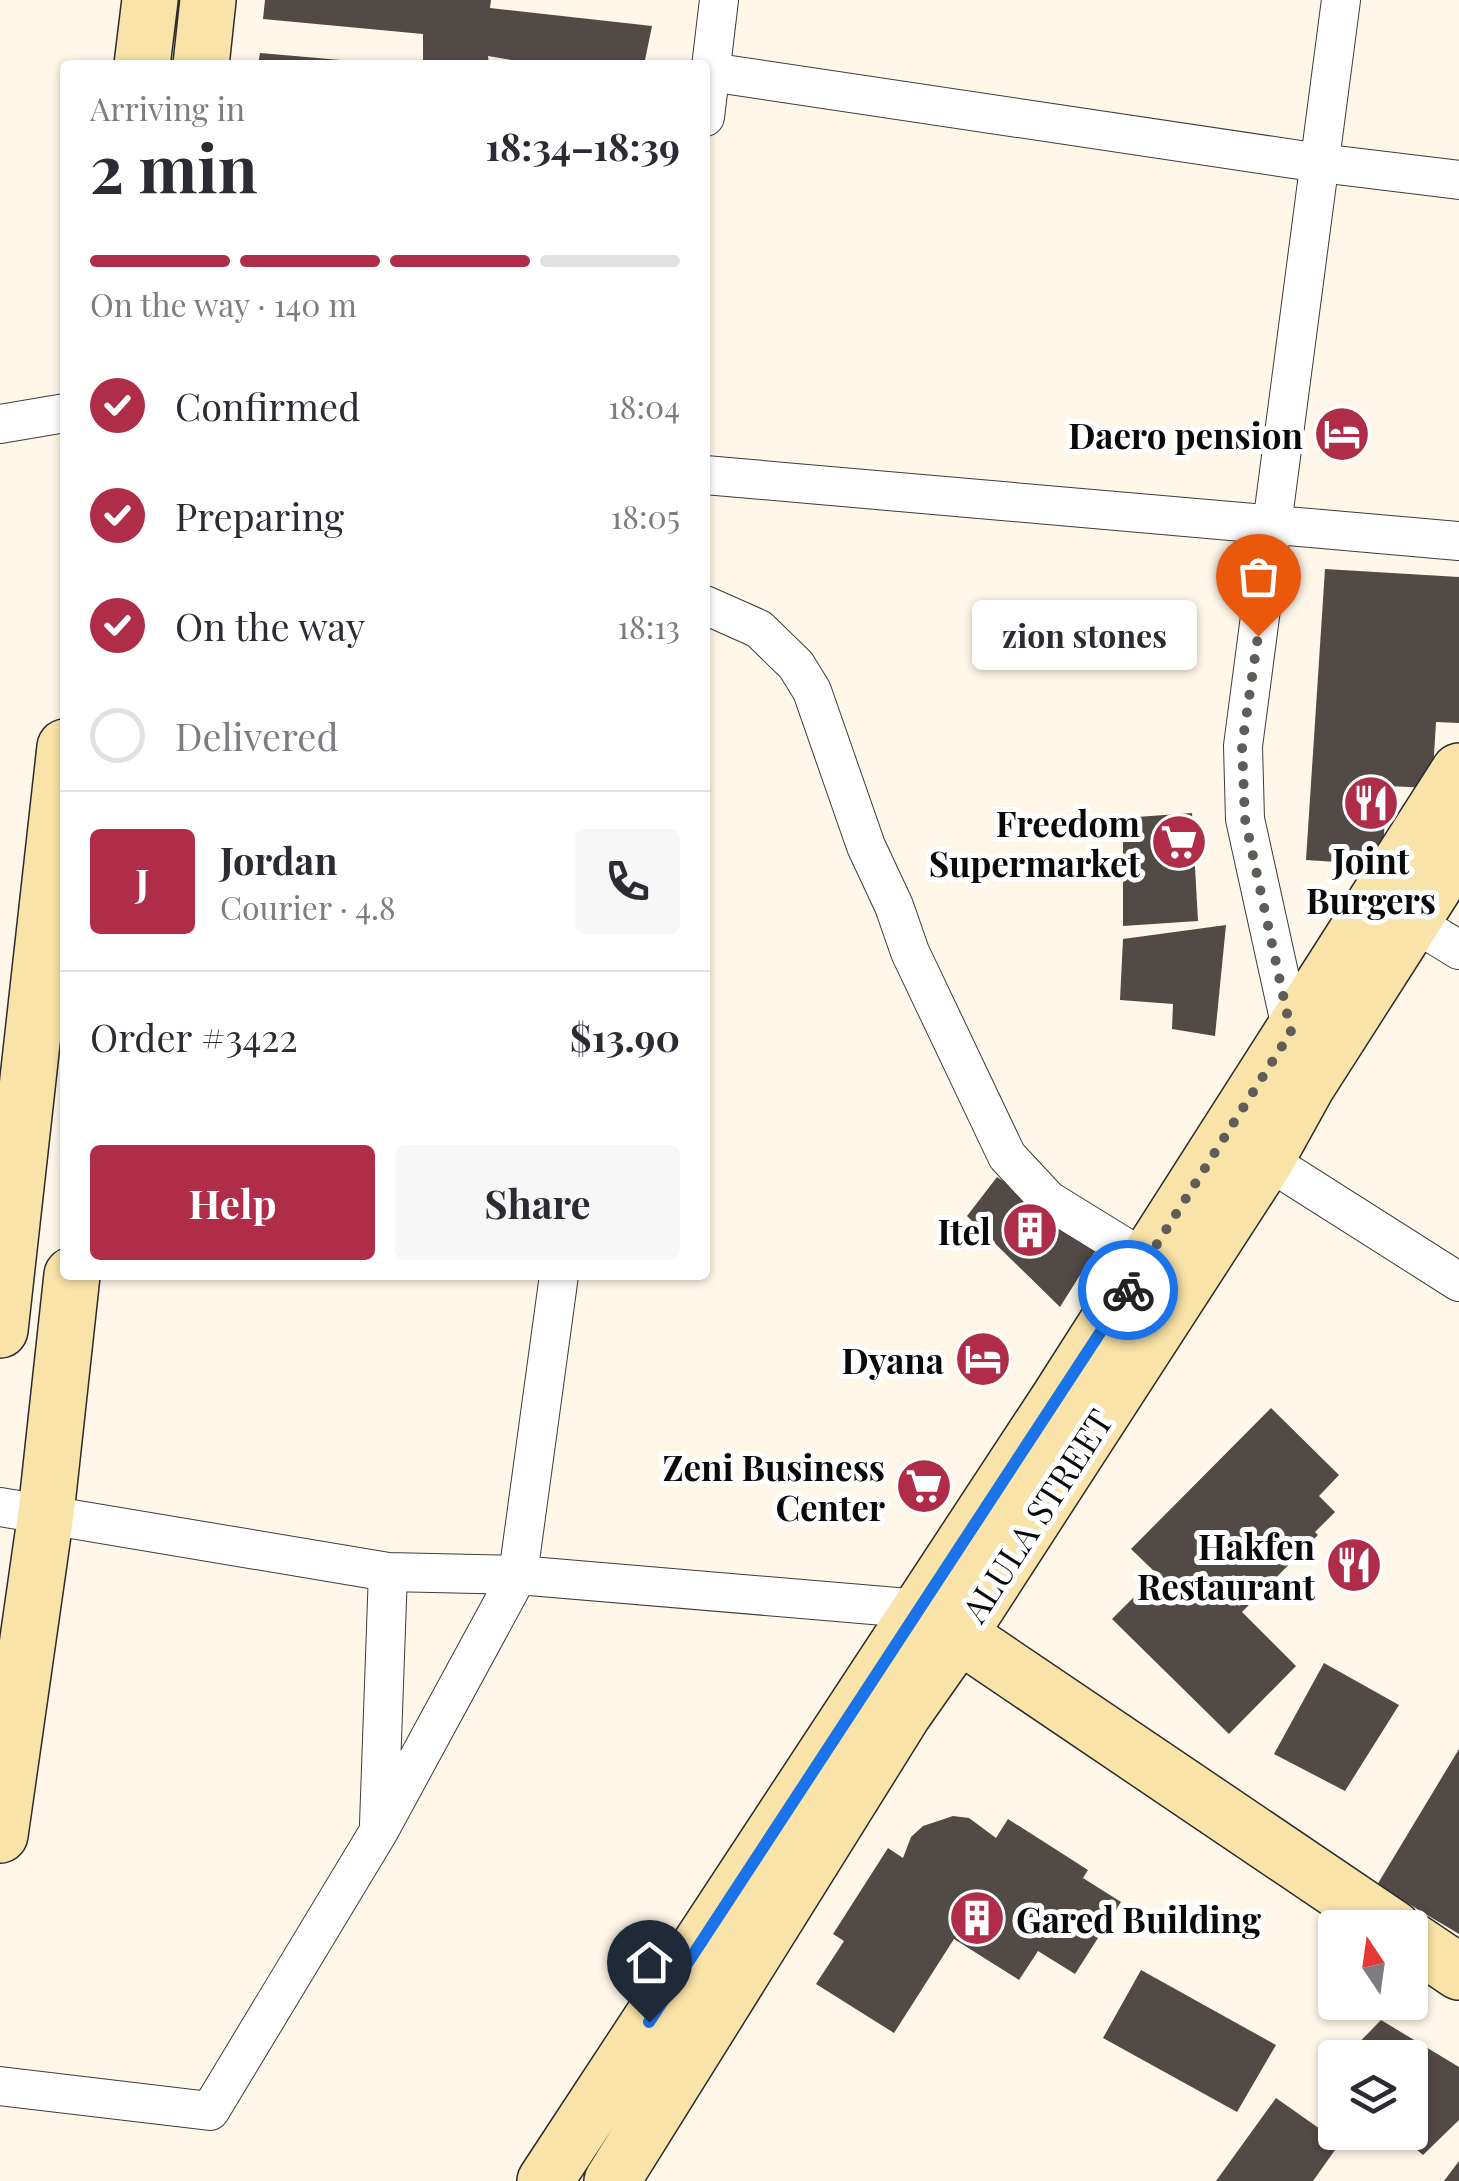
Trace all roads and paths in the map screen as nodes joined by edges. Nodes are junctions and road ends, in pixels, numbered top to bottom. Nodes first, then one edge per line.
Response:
1 (150, 0) edge
2 (208, 0) edge
3 (719, 0) edge
4 (1341, 0) edge
5 (143, 60) edge
6 (202, 60) edge
7 (710, 72) joint
8 (1320, 163) junction
9 (1459, 180) edge
10 (60, 413) edge
11 (0, 424) edge
12 (710, 475) edge
13 (1274, 525) junction
14 (1459, 541) edge
15 (710, 607) edge
16 (1459, 771) edge
17 (60, 792) edge
18 (1459, 848) edge
19 (1412, 922) junction
20 (1459, 950) edge
21 (1291, 1032) junction
22 (1307, 1086) junction
23 (1247, 1148) junction
24 (1147, 1260) junction
25 (71, 1280) edge
26 (558, 1280) edge
27 (1459, 1282) edge
28 (0, 1330) edge
29 (23, 1510) edge
30 (388, 1572) junction
31 (518, 1575) junction
32 (939, 1622) junction
33 (379, 1831) junction
34 (0, 1834) edge
35 (1366, 1910) edge
36 (1428, 1951) edge
37 (1459, 1972) edge
38 (0, 2086) edge
39 (615, 2178) edge
40 (545, 2181) edge

1 - 5 street
2 - 6 street
3 - 7 street
4 - 8 street
7 - 8 street
8 - 9 street
8 - 13 street
10 - 11 street
12 - 13 street
13 - 14 street
13 - 21 street
15 - 24 street
16 - 21 street, ALULA STREET
17 - 28 street
18 - 19 street, ALULA STREET
19 - 20 street
19 - 22 street, ALULA STREET
21 - 22 street
21 - 23 street, ALULA STREET
22 - 23 street, ALULA STREET
23 - 24 street, ALULA STREET
23 - 27 street
23 - 32 street, ALULA STREET
24 - 32 street, ALULA STREET
25 - 29 street
26 - 31 street
29 - 30 street
29 - 34 street
30 - 31 street
30 - 33 street
31 - 32 street
31 - 33 street
32 - 35 street
32 - 39 street, ALULA STREET
32 - 40 street, ALULA STREET
33 - 38 street
36 - 37 street

